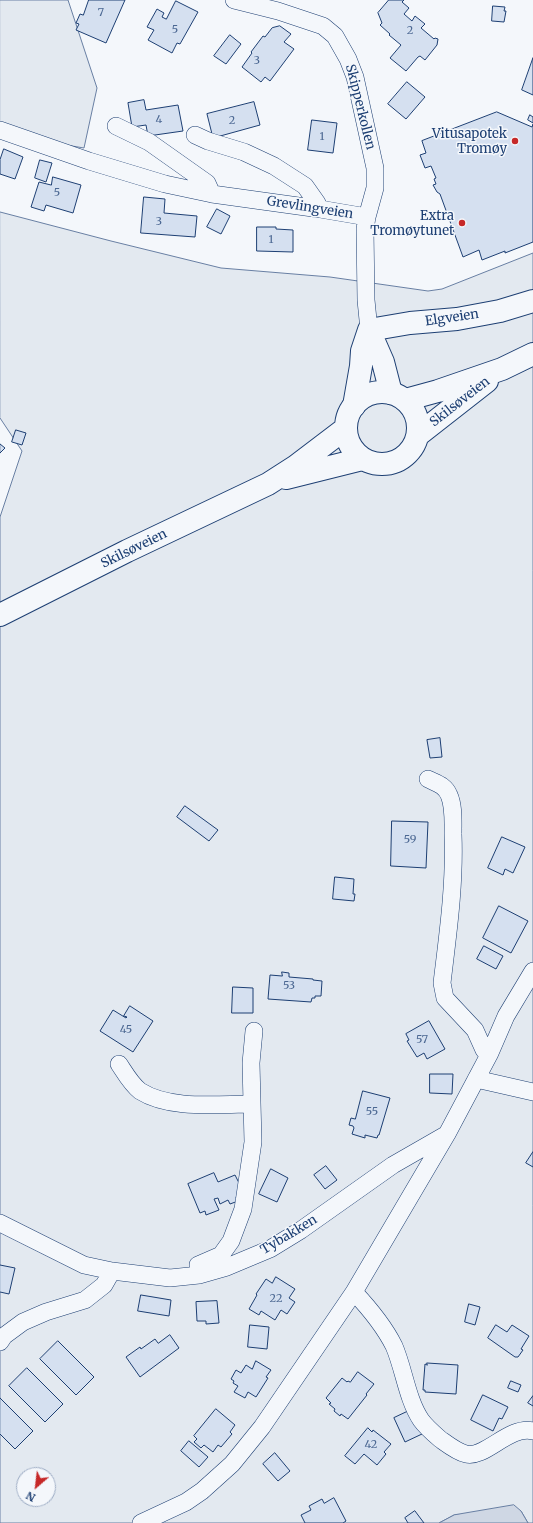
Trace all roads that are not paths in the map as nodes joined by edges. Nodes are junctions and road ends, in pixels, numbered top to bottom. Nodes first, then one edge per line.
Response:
1 (234, 0) edge
2 (116, 126) dead end
3 (0, 130) edge
4 (195, 135) dead end
5 (212, 194) junction
6 (320, 209) junction
7 (367, 217) junction
8 (533, 301) edge
9 (369, 330) junction
10 (533, 354) edge
11 (502, 369) junction
12 (398, 396) junction
13 (354, 406) junction
14 (346, 428) junction
15 (418, 435) junction
16 (362, 459) junction
17 (268, 484) junction
18 (0, 616) edge
19 (428, 779) dead end
20 (533, 971) edge
21 (254, 1031) dead end
22 (490, 1053) junction
23 (119, 1064) dead end
24 (476, 1079) junction
25 (533, 1092) edge
26 (252, 1104) junction
27 (447, 1134) junction
28 (0, 1223) edge
29 (112, 1270) junction
30 (199, 1275) junction
31 (354, 1292) junction
32 (0, 1342) edge
33 (533, 1431) edge
34 (141, 1523) edge

1 - 7 street, Skipperkollen
2 - 5 street
3 - 5 street, Grevlingveien
4 - 6 street
5 - 6 street, Grevlingveien
6 - 7 street, Grevlingveien
7 - 9 street, Grevlingveien
8 - 9 main road, Elgveien
9 - 12 main road
9 - 13 main road
10 - 11 main road, Skilsøveien
11 - 12 main road, Skilsøveien
11 - 15 main road, Skilsøveien
12 - 13 main road
12 - 15 main road
13 - 14 main road
14 - 16 main road
14 - 17 main road, Skilsøveien
15 - 16 main road
16 - 17 main road, Skilsøveien
17 - 18 main road, Skilsøveien
19 - 22 street
20 - 22 street
21 - 26 street
22 - 24 street
23 - 26 street
24 - 25 street
24 - 27 street
26 - 30 street
27 - 30 street, Tybakken
27 - 31 street
28 - 29 street, Tybakken
29 - 30 street, Tybakken
29 - 32 street
31 - 33 street
31 - 34 street

